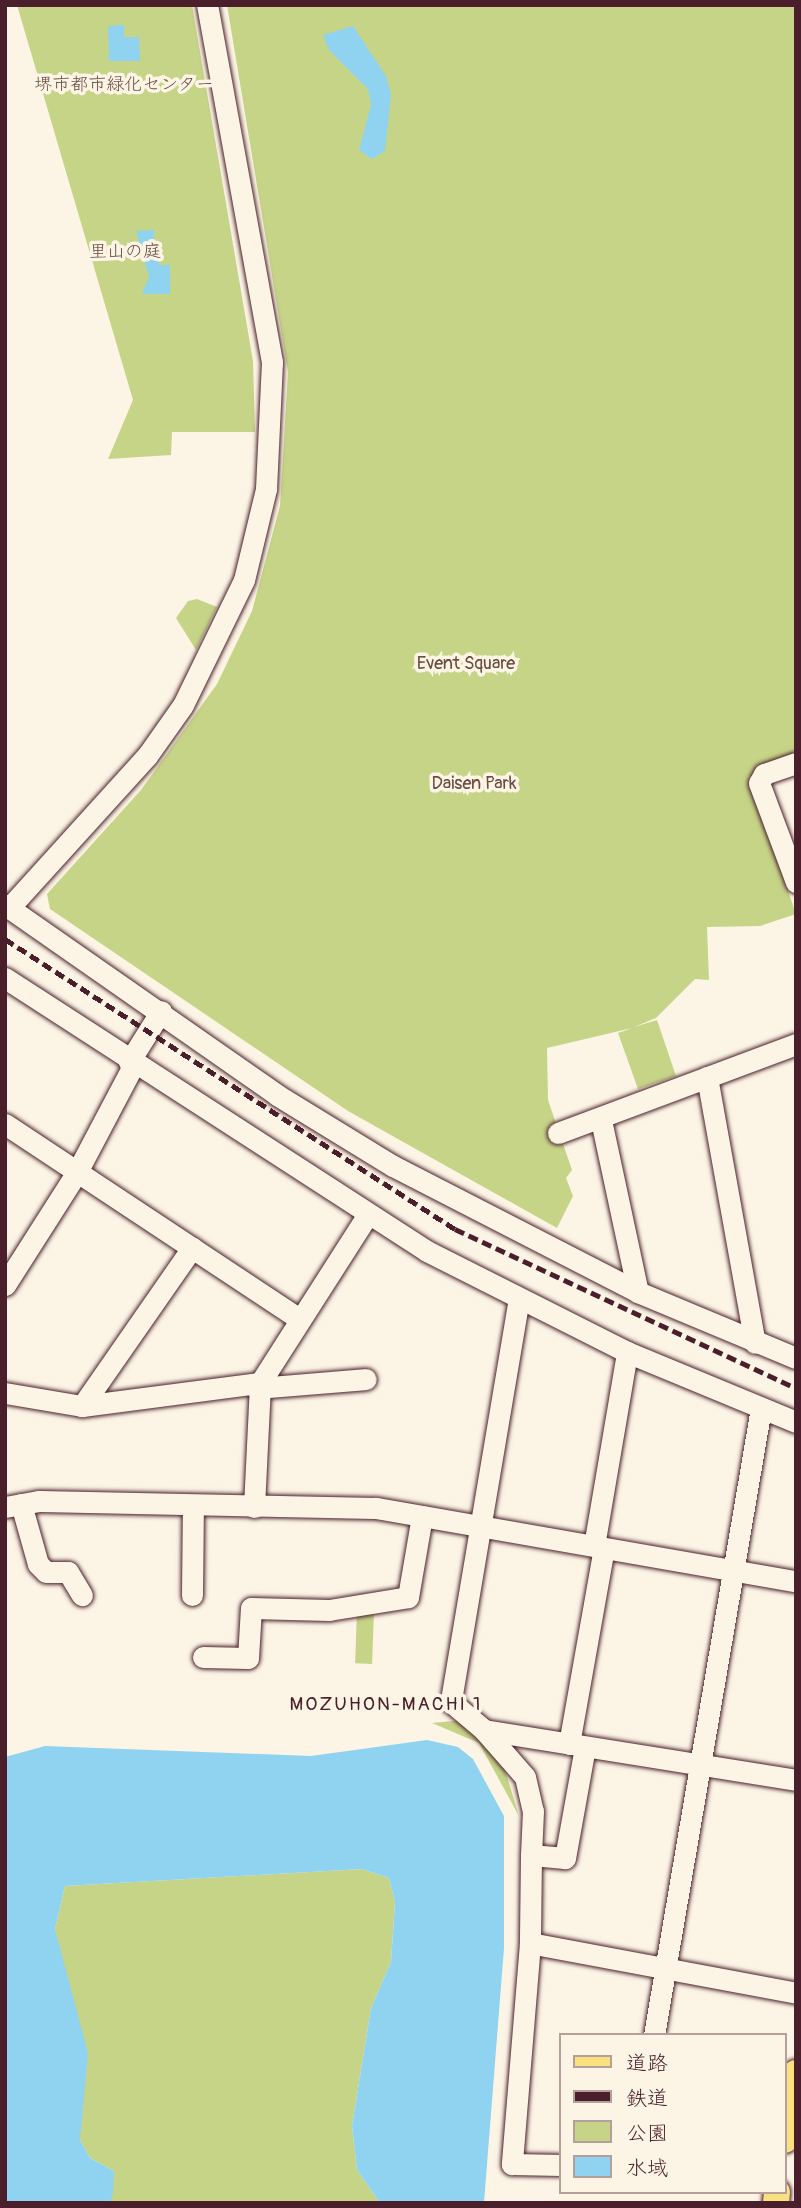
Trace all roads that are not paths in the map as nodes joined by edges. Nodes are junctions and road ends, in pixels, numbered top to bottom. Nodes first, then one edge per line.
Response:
1 (207, 5) edge
2 (796, 763) edge
3 (796, 882) edge
4 (7, 906) edge
5 (5, 978) edge
6 (161, 1011) junction
7 (796, 1044) edge
8 (132, 1063) junction
9 (707, 1077) junction
10 (601, 1120) junction
11 (5, 1124) edge
12 (558, 1133) dead end
13 (77, 1172) junction
14 (366, 1216) junction
15 (192, 1248) junction
16 (5, 1285) edge
17 (638, 1292) junction
18 (519, 1297) junction
19 (300, 1319) junction
20 (755, 1343) junction
21 (627, 1352) junction
22 (796, 1358) edge
23 (366, 1380) dead end
24 (259, 1385) junction
25 (5, 1393) edge
26 (82, 1406) junction
27 (761, 1408) junction
28 (796, 1422) edge
29 (13, 1505) edge
30 (193, 1506) junction
31 (254, 1507) junction
32 (422, 1517) junction
33 (478, 1527) junction
34 (599, 1547) junction
35 (734, 1570) junction
36 (796, 1581) edge
37 (82, 1595) dead end
38 (192, 1595) dead end
39 (203, 1657) dead end
40 (484, 1730) junction
41 (577, 1745) junction
42 (701, 1764) junction
43 (796, 1780) edge
44 (531, 1855) junction
45 (530, 1943) junction
46 (665, 1969) junction
47 (796, 1993) edge
48 (654, 2033) edge
49 (796, 2073) edge
50 (787, 2128) edge
51 (560, 2165) edge

1 - 4 street
2 - 3 street
4 - 6 street
5 - 8 street
6 - 8 street
6 - 17 street
7 - 9 street
8 - 13 street
8 - 14 street
9 - 10 street
9 - 20 street
10 - 12 street
10 - 17 street
11 - 13 street
13 - 15 street
13 - 16 street
14 - 18 street
14 - 19 street
15 - 19 street
15 - 26 street
17 - 20 street
18 - 21 street
18 - 33 street
19 - 24 street
20 - 22 street
21 - 27 street
21 - 34 street
23 - 24 street
24 - 26 street
24 - 31 street
25 - 26 street
27 - 28 street
27 - 35 street
29 - 30 street
29 - 37 street
30 - 31 street
30 - 38 street
31 - 32 street
32 - 33 street
32 - 39 street
33 - 34 street
33 - 40 street
34 - 35 street
34 - 41 street
35 - 36 street
35 - 42 street
40 - 41 street
40 - 44 street
41 - 42 street
41 - 44 street
42 - 43 street
42 - 46 street
44 - 45 street
45 - 46 street
45 - 51 street
46 - 47 street
46 - 48 street
49 - 50 main road

